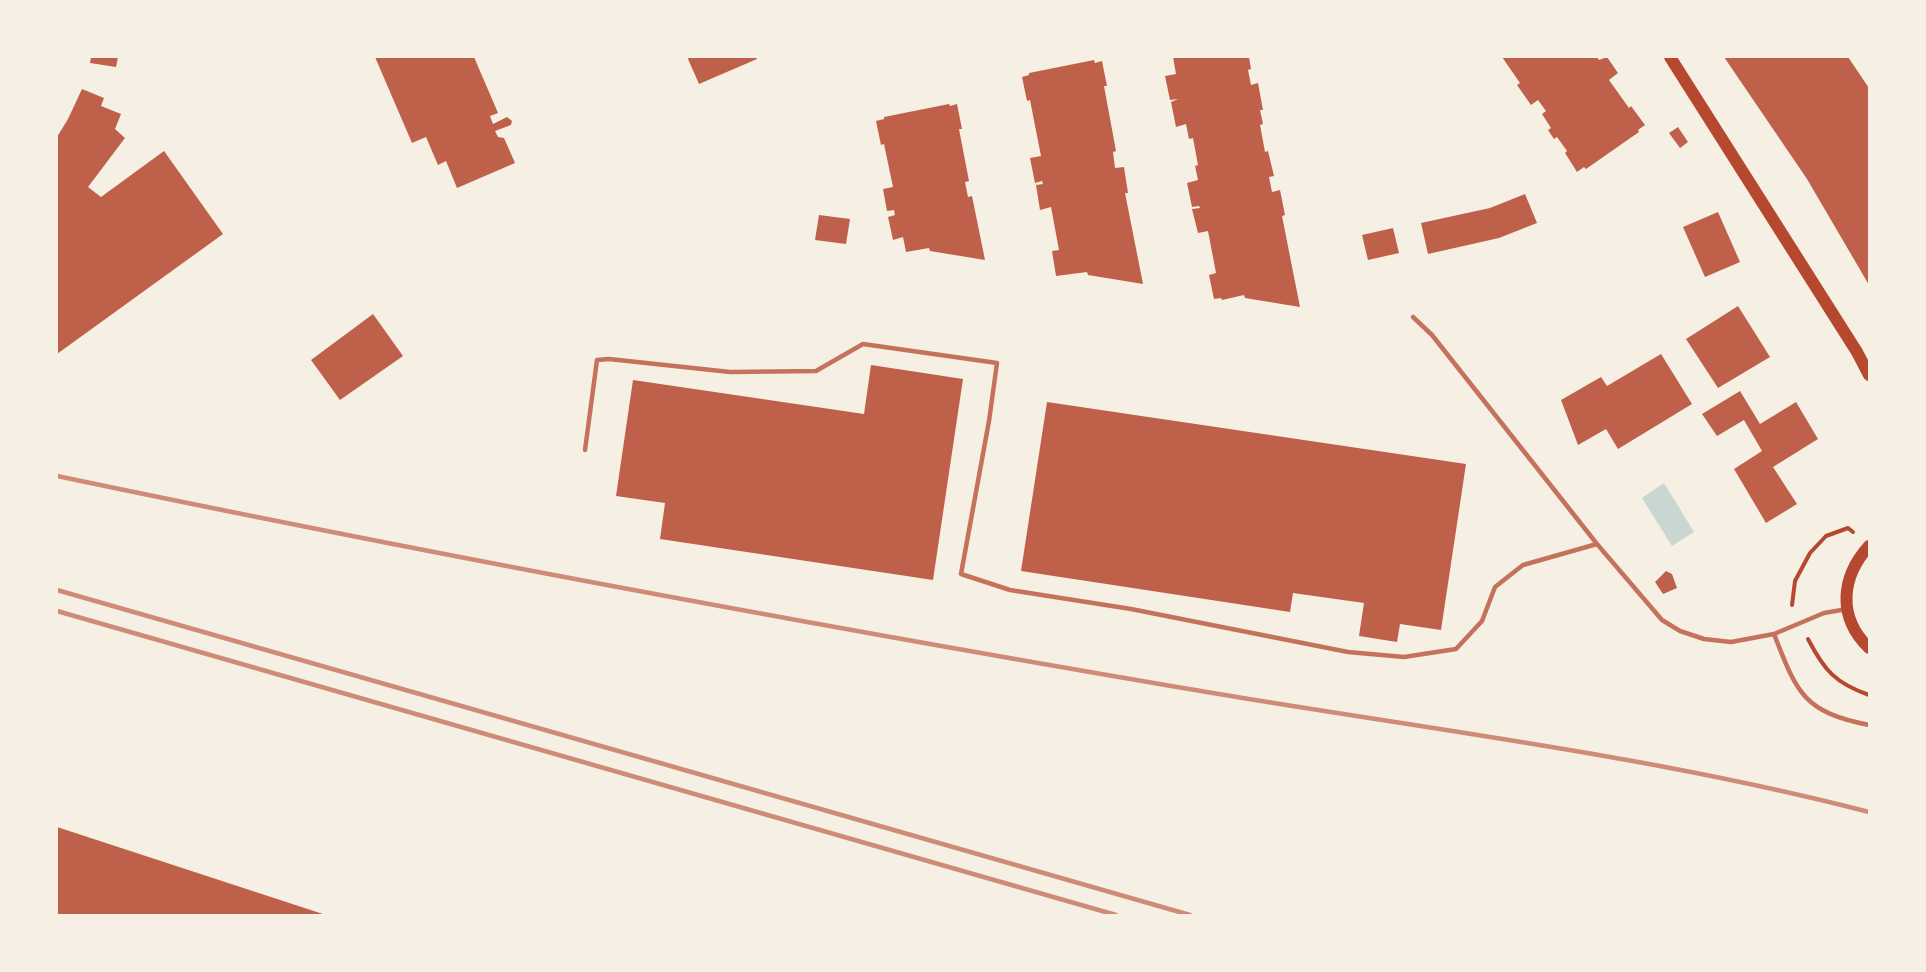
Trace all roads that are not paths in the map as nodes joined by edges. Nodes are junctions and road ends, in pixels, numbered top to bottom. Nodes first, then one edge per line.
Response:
1 (1670, 57) edge
2 (1413, 317) dead end
3 (1869, 375) edge
4 (585, 450) dead end
5 (1597, 544) junction
6 (1869, 546) edge
7 (1847, 609) junction
8 (1774, 634) junction
9 (1869, 648) edge
10 (1869, 724) edge

1 - 3 main road
2 - 5 lane
4 - 5 lane
5 - 8 lane
6 - 7 main road
7 - 8 lane
7 - 9 main road
8 - 10 lane

